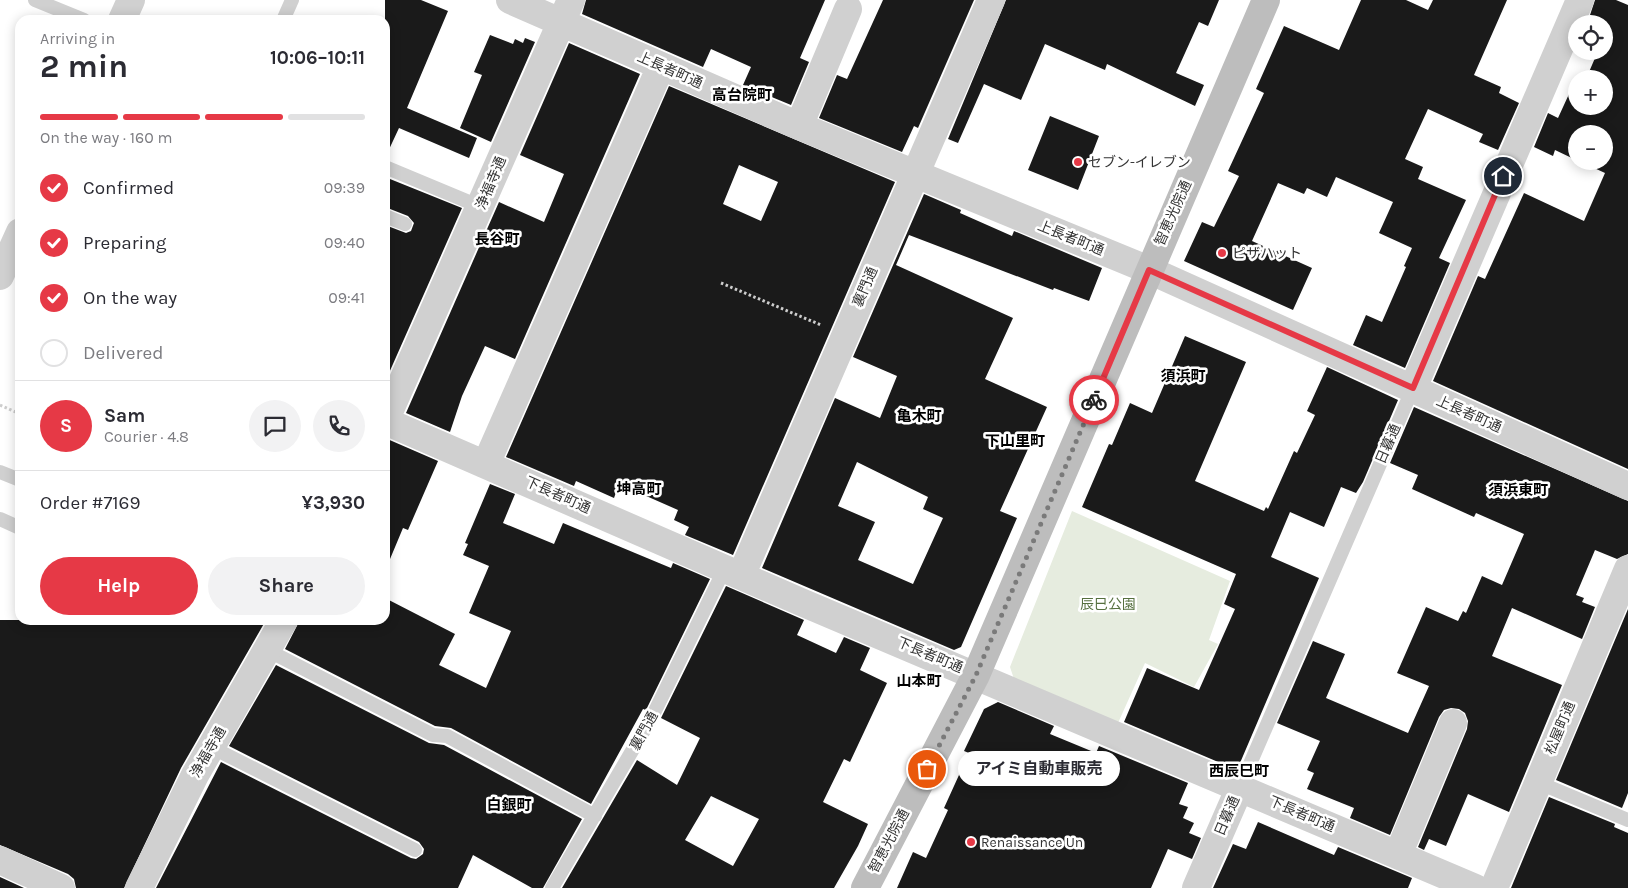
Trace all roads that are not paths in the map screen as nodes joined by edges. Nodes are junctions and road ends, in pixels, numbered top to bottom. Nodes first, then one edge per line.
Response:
1 (35, 0) edge
2 (292, 0) edge
3 (510, 0) edge
4 (991, 0) edge
5 (1266, 0) edge
6 (1580, 0) edge
7 (848, 9) dead end
8 (566, 11) edge
9 (72, 15) edge
10 (285, 15) edge
11 (661, 66) junction
12 (800, 126) junction
13 (390, 169) edge
14 (913, 174) junction
15 (481, 207) junction
16 (390, 218) edge
17 (405, 224) dead end
18 (15, 244) edge
19 (7, 264) edge
20 (1149, 270) junction
21 (1413, 388) junction
22 (390, 410) edge
23 (390, 423) edge
24 (486, 464) junction
25 (0, 472) edge
26 (15, 478) edge
27 (1628, 486) edge
28 (0, 519) edge
29 (15, 526) edge
30 (1628, 569) edge
31 (733, 572) junction
32 (278, 625) edge
33 (267, 650) junction
34 (976, 675) junction
35 (1453, 723) dead end
36 (211, 748) junction
37 (1538, 782) junction
38 (1240, 787) junction
39 (595, 816) junction
40 (1628, 820) edge
41 (415, 850) dead end
42 (1398, 855) junction
43 (0, 860) edge
44 (61, 888) edge
45 (139, 888) edge
46 (552, 888) edge
47 (865, 888) edge
48 (1196, 888) edge
49 (1476, 888) edge
50 (1494, 888) edge

1 - 9 lane
2 - 10 lane
3 - 8 street, 上長者町通
4 - 14 street, 裏門通
5 - 20 street, 智恵光院通
6 - 21 street, 日暮通
7 - 12 street
8 - 11 street, 上長者町通
8 - 15 street, 浄福寺通
11 - 12 street, 上長者町通
11 - 24 street
12 - 14 street, 上長者町通
13 - 15 lane
14 - 20 street, 上長者町通
14 - 31 street, 裏門通
15 - 22 street, 浄福寺通
16 - 17 lane
18 - 19 street
20 - 21 street, 上長者町通
20 - 34 street, 智恵光院通
21 - 27 street, 上長者町通
21 - 38 lane, 日暮通
23 - 24 street, 下長者町通
24 - 31 street, 下長者町通
25 - 26 lane
28 - 29 lane
30 - 37 street, 松屋町通
31 - 34 street, 下長者町通
31 - 39 lane, 裏門通
32 - 33 street, 浄福寺通
33 - 36 street, 浄福寺通
33 - 39 lane
34 - 38 street, 下長者町通
34 - 47 street, 智恵光院通
35 - 42 street
36 - 41 lane
36 - 45 street, 浄福寺通
37 - 40 lane
37 - 50 street, 松屋町通
38 - 42 street, 下長者町通
38 - 48 street, 日暮通
39 - 46 lane, 裏門通
42 - 49 street, 下長者町通
43 - 44 street

